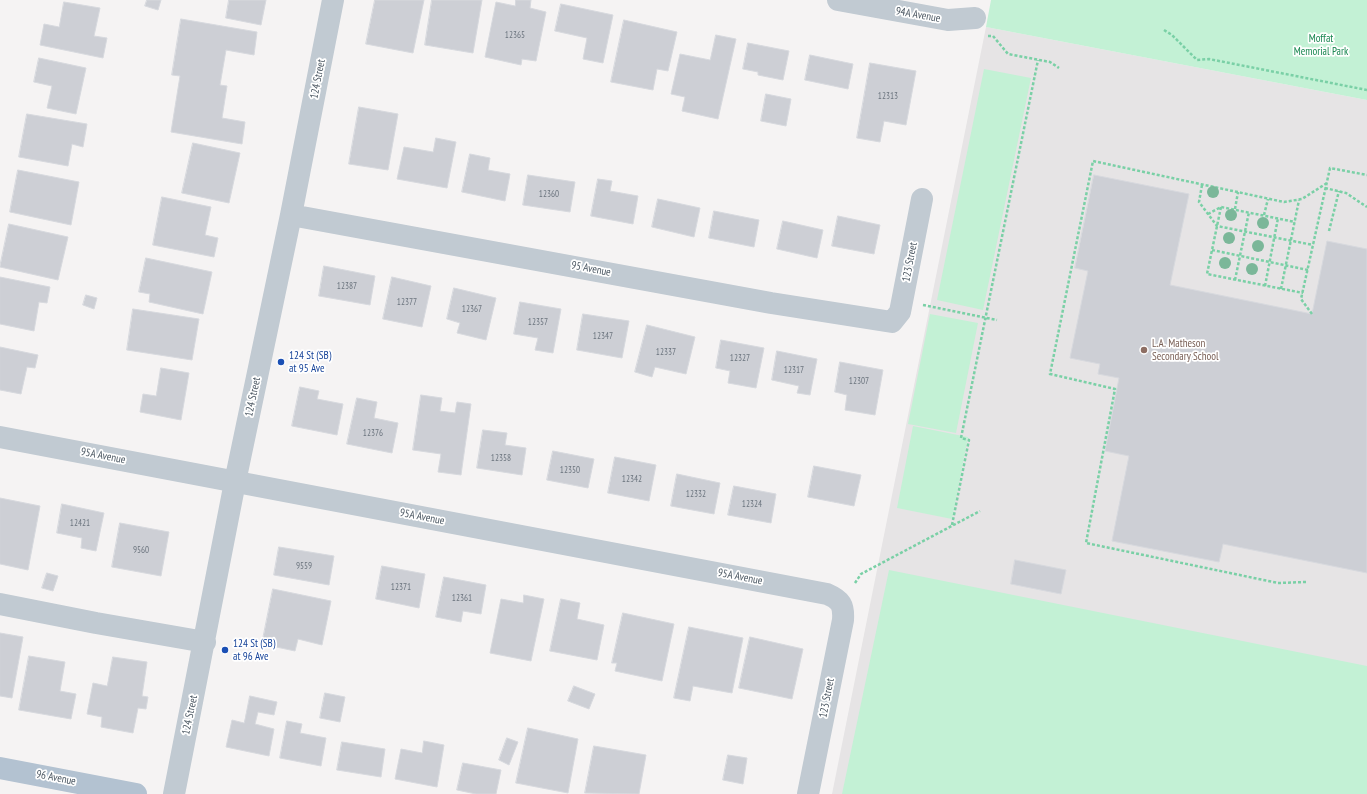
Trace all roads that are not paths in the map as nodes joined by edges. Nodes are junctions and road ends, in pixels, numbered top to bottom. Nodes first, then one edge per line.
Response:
1 (333, 0) edge
2 (838, 0) edge
3 (975, 18) dead end
4 (922, 199) dead end
5 (291, 215) junction
6 (892, 322) joint
7 (0, 437) edge
8 (236, 482) junction
9 (841, 603) joint
10 (0, 604) edge
11 (205, 642) junction
12 (0, 768) edge
13 (136, 794) edge
14 (174, 794) edge
15 (808, 794) edge

1 - 5 street, 124 Street
2 - 3 street, 94A Avenue
4 - 6 street, 123 Street
5 - 6 street, 95 Avenue
5 - 8 street, 124 Street
7 - 8 street, 95A Avenue
8 - 9 street, 95A Avenue
8 - 11 street, 124 Street
9 - 15 street, 123 Street
10 - 11 street
11 - 14 street, 124 Street
12 - 13 main road, 96 Avenue

